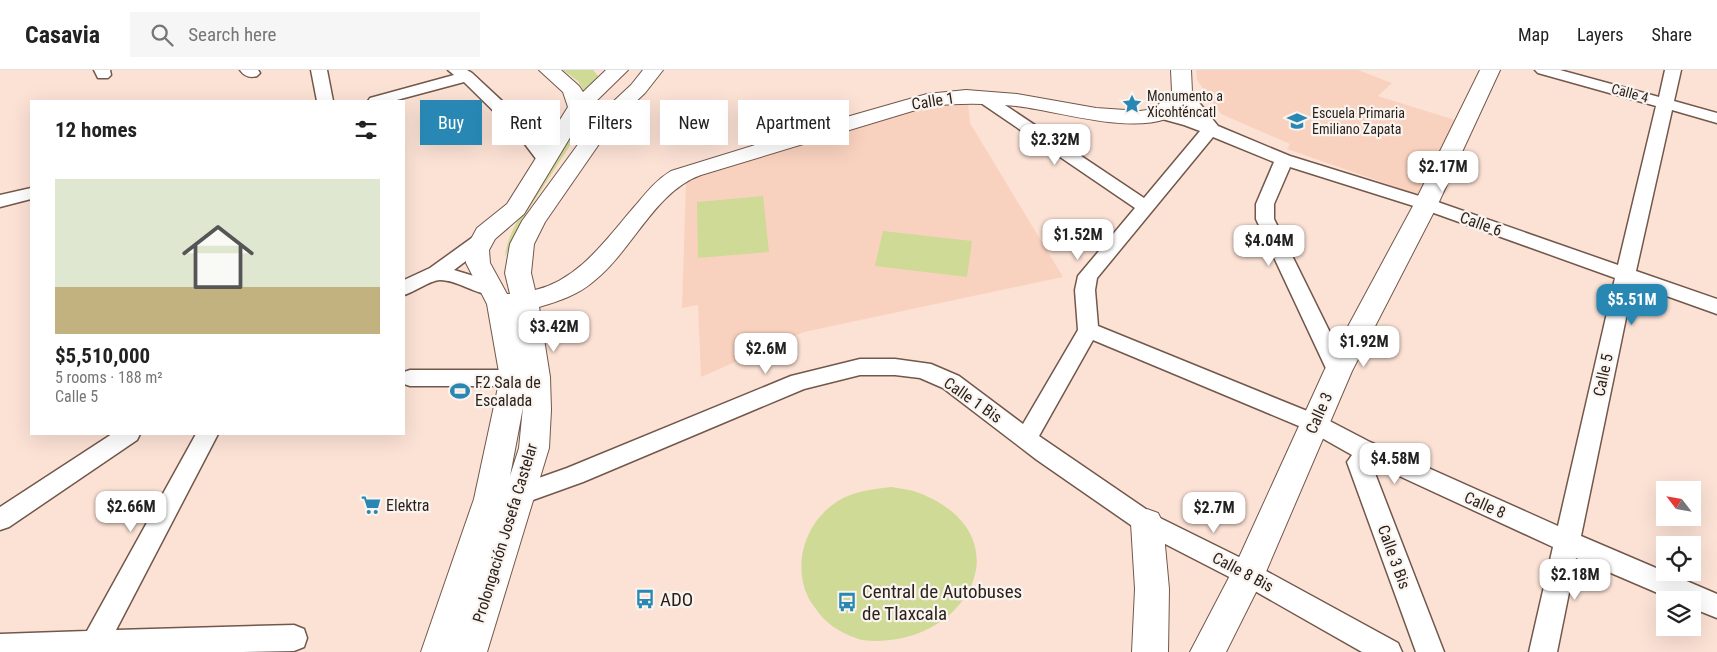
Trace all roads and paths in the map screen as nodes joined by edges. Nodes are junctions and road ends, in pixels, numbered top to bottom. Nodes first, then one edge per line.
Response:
1 (319, 70) edge
2 (549, 70) edge
3 (653, 70) edge
4 (1182, 70) edge
5 (1490, 70) edge
6 (1543, 70) edge
7 (1673, 70) edge
8 (609, 72) edge
9 (462, 73) edge
10 (1182, 92) junction
11 (984, 98) junction
12 (325, 100) edge
13 (379, 100) edge
14 (576, 100) edge
15 (584, 100) edge
16 (612, 100) edge
17 (626, 100) edge
18 (1666, 103) junction
19 (1160, 114) junction
20 (1717, 118) edge
21 (570, 120) edge
22 (1211, 129) junction
23 (588, 145) edge
24 (546, 160) junction
25 (1284, 160) junction
26 (30, 193) edge
27 (0, 201) edge
28 (1426, 204) junction
29 (1145, 207) junction
30 (528, 231) junction
31 (488, 234) junction
32 (437, 273) junction
33 (1625, 275) junction
34 (405, 288) edge
35 (506, 298) junction
36 (1717, 306) edge
37 (1088, 330) junction
38 (1338, 371) junction
39 (410, 378) dead end
40 (514, 378) junction
41 (1314, 423) junction
42 (128, 435) edge
43 (206, 435) edge
44 (1026, 439) junction
45 (1359, 462) dead end
46 (519, 495) junction
47 (490, 499) junction
48 (0, 520) edge
49 (1148, 523) junction
50 (1567, 542) junction
51 (1248, 574) junction
52 (1717, 606) edge
53 (294, 638) dead end
54 (0, 647) edge
55 (92, 647) edge
56 (439, 652) edge
57 (468, 652) edge
58 (1150, 652) edge
59 (1208, 652) edge
60 (1388, 652) edge
61 (1430, 652) edge
62 (1543, 652) edge

1 - 12 street
2 - 14 main road
3 - 17 main road, Prolongación Josefa Castelar
4 - 10 main road
5 - 28 main road, Calle 3
6 - 18 street, Calle 4
7 - 18 street, Calle 5
8 - 15 main road
8 - 16 main road
9 - 13 street
9 - 24 street
10 - 19 main road
10 - 22 street
11 - 19 main road, Calle 1
11 - 29 street
11 - 35 main road, Calle 1
18 - 20 street, Calle 4
18 - 33 street, Calle 5
19 - 22 street, Calle 6
21 - 24 main road
22 - 25 street, Calle 6
22 - 29 street
23 - 30 main road, Prolongación Josefa Castelar
24 - 31 main road
25 - 28 street, Calle 6
25 - 38 street
26 - 27 street
28 - 33 street, Calle 6
28 - 38 main road, Calle 3
29 - 37 street
30 - 31 main road
30 - 35 main road, Prolongación Josefa Castelar
31 - 32 street
31 - 35 main road, Prolongación Josefa Castelar
32 - 34 street
32 - 35 street
33 - 36 street, Calle 6
33 - 50 street, Calle 5
35 - 40 main road, Prolongación Josefa Castelar
35 - 46 main road, Prolongación Josefa Castelar
37 - 41 street, Calle 8
37 - 44 street
38 - 41 main road, Calle 3
39 - 40 street
40 - 47 main road, Prolongación Josefa Castelar
41 - 50 street, Calle 8
41 - 51 main road, Calle 3
42 - 48 street
43 - 55 street
44 - 46 street, Calle 1 Bis
44 - 49 street, Calle 8 Bis
45 - 61 street, Calle 3 Bis
46 - 47 street, Calle 1 Bis
46 - 57 main road, Prolongación Josefa Castelar
47 - 56 main road, Prolongación Josefa Castelar
49 - 51 street, Calle 8 Bis
49 - 58 main road
50 - 52 street, Calle 8
50 - 62 street, Calle 5
51 - 59 main road, Calle 3
51 - 60 street, Calle 8 Bis
53 - 55 street
54 - 55 street

